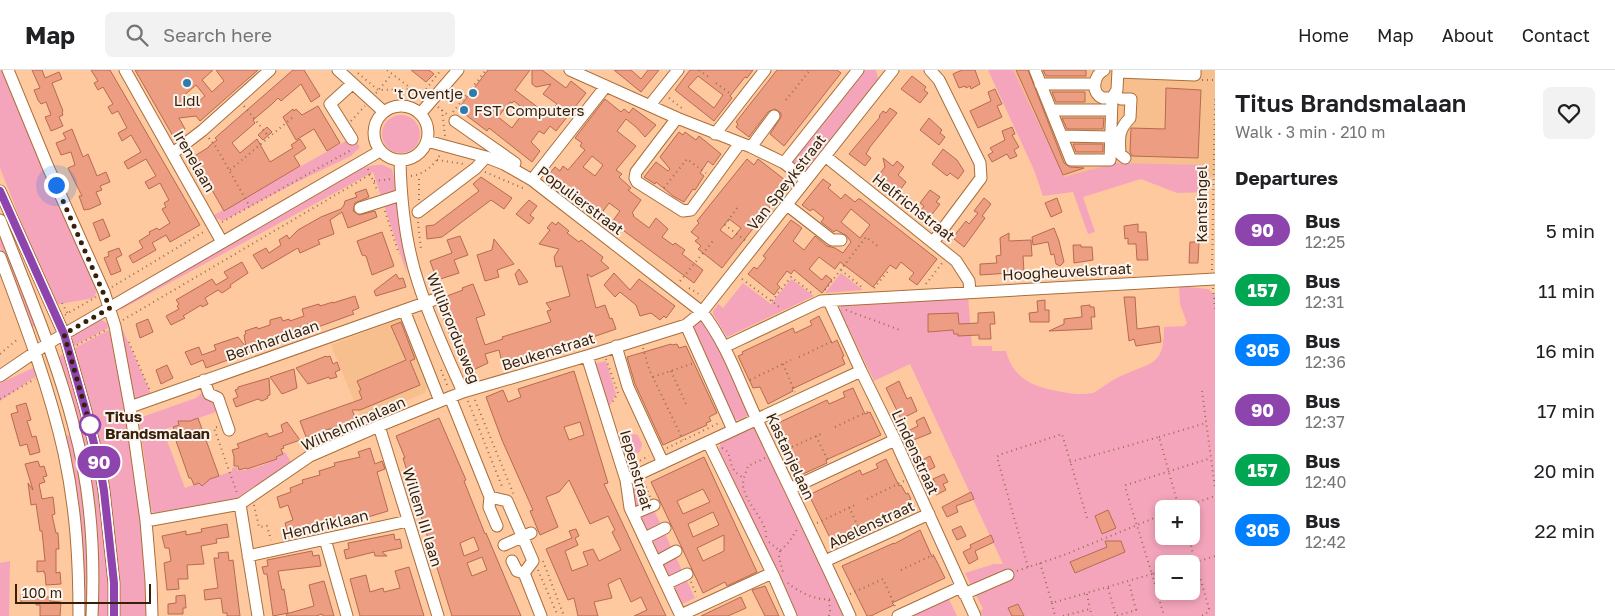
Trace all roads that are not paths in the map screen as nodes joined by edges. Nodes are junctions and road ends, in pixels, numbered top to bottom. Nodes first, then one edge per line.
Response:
1 (8, 70) edge
2 (125, 70) edge
3 (270, 70) edge
4 (338, 70) edge
5 (458, 70) edge
6 (571, 70) edge
7 (678, 70) edge
8 (765, 70) edge
9 (858, 70) edge
10 (930, 70) edge
11 (1035, 70) edge
12 (1104, 70) edge
13 (1195, 70) edge
14 (1118, 71) edge
15 (888, 72) edge
16 (1138, 72) edge
17 (352, 84) junction
18 (1040, 84) junction
19 (1095, 84) junction
20 (606, 86) junction
21 (1113, 101) junction
22 (650, 105) junction
23 (1051, 110) junction
24 (384, 112) junction
25 (420, 114) junction
26 (774, 116) dead end
27 (677, 118) junction
28 (450, 120) road end
29 (472, 133) junction
30 (715, 134) junction
31 (1062, 136) junction
32 (1110, 137) junction
33 (352, 139) road end
34 (427, 141) junction
35 (745, 145) junction
36 (457, 149) junction
37 (380, 151) junction
38 (173, 153) junction
39 (825, 156) junction
40 (486, 157) junction
41 (1125, 158) dead end
42 (400, 161) junction
43 (784, 163) junction
44 (511, 168) junction
45 (806, 180) junction
46 (529, 185) junction
47 (0, 191) edge
48 (402, 195) junction
49 (787, 204) junction
50 (360, 208) dead end
51 (418, 212) dead end
52 (0, 220) edge
53 (841, 240) dead end
54 (934, 241) junction
55 (222, 242) junction
56 (0, 257) edge
57 (1214, 279) edge
58 (970, 292) junction
59 (430, 301) junction
60 (827, 302) junction
61 (110, 308) junction
62 (404, 310) junction
63 (702, 312) junction
64 (686, 325) junction
65 (64, 334) junction
66 (47, 344) junction
67 (616, 346) junction
68 (724, 347) junction
69 (34, 352) junction
70 (587, 356) junction
71 (861, 371) junction
72 (0, 376) edge
73 (204, 380) junction
74 (463, 392) junction
75 (445, 399) junction
76 (130, 407) junction
77 (756, 419) junction
78 (731, 425) junction
79 (379, 426) junction
80 (228, 427) road end
81 (895, 440) junction
82 (708, 442) junction
83 (663, 463) junction
84 (626, 480) junction
85 (790, 489) junction
86 (490, 497) junction
87 (240, 504) junction
88 (654, 505) road end
89 (633, 514) junction
90 (929, 514) junction
91 (146, 521) junction
92 (408, 521) junction
93 (497, 526) dead end
94 (665, 528) dead end
95 (527, 535) junction
96 (325, 539) junction
97 (644, 542) junction
98 (504, 545) dead end
99 (676, 552) dead end
100 (248, 556) junction
101 (512, 560) dead end
102 (825, 561) junction
103 (656, 562) junction
104 (524, 573) junction
105 (778, 573) junction
106 (687, 574) road end
107 (1008, 576) road end
108 (666, 584) junction
109 (963, 590) junction
110 (681, 615) edge
111 (80, 616) edge
112 (92, 616) edge
113 (114, 616) edge
114 (152, 616) edge
115 (258, 616) edge
116 (347, 616) edge
117 (438, 616) edge
118 (541, 616) edge
119 (791, 616) edge
120 (850, 616) edge
121 (899, 616) edge
122 (975, 616) edge

1 - 61 street
2 - 38 street, Irenelaan
3 - 38 street
4 - 17 street
5 - 25 street
6 - 20 street
7 - 22 street
8 - 30 street
9 - 43 street, Van Speykstraat
10 - 54 street
11 - 18 street
12 - 19 street
13 - 16 street
14 - 16 street
14 - 21 street
15 - 39 street, Van Speykstraat
17 - 24 street
17 - 33 street
18 - 19 street
18 - 23 street
19 - 21 street
20 - 22 street
20 - 46 street
21 - 23 street
21 - 32 street
21 - 41 street
22 - 27 street
23 - 31 street
24 - 25 street
24 - 37 street
25 - 34 street
26 - 35 street
27 - 30 street
27 - 35 street
28 - 29 street
29 - 36 street
29 - 44 street
30 - 35 street
31 - 32 street
31 - 32 street
34 - 36 street, Populierstraat
34 - 42 street
35 - 43 street
36 - 40 street, Populierstraat
37 - 42 street
37 - 55 street
38 - 55 street, Irenelaan
39 - 45 street, Van Speykstraat
39 - 54 street, Helfrichstraat
40 - 44 street, Populierstraat
40 - 51 street
42 - 48 street, Willibrordusweg
43 - 45 street
44 - 46 street, Populierstraat
45 - 49 street, Van Speykstraat
46 - 63 street, Populierstraat
47 - 65 street
48 - 50 street
48 - 59 street, Willibrordusweg
49 - 53 street
49 - 63 street, Van Speykstraat
52 - 66 street
54 - 58 street, Helfrichstraat
55 - 61 street
56 - 69 street
57 - 58 street, Hoogheuvelstraat
58 - 60 street, Hoogheuvelstraat
59 - 62 street, Bernhardlaan
59 - 74 street, Willibrordusweg
60 - 68 street, Hoogheuvelstraat
60 - 71 street, Lindenstraat
61 - 65 street
61 - 76 street
62 - 73 street, Bernhardlaan
62 - 75 street, Willibrordusweg
63 - 64 street, Beukenstraat
63 - 68 street, Kastanjelaan
64 - 67 street, Beukenstraat
64 - 78 street
65 - 66 street
65 - 113 street
66 - 69 street
66 - 112 street
67 - 70 street, Beukenstraat
67 - 83 street, Iepenstraat
68 - 77 street, Kastanjelaan
69 - 72 street
69 - 111 street
70 - 74 street, Beukenstraat
70 - 84 street, Iepenstraat
71 - 77 street
71 - 81 street, Lindenstraat
73 - 76 street, Bernhardlaan
73 - 80 street
74 - 75 street, Wilhelminalaan
75 - 79 street, Wilhelminalaan
75 - 86 street, Willibrordusweg
76 - 91 street
77 - 78 street
77 - 85 street, Kastanjelaan
78 - 82 street
79 - 87 street, Wilhelminalaan
79 - 92 street, Willem III laan
81 - 85 street
81 - 90 street, Lindenstraat
82 - 83 street
82 - 105 street
83 - 84 street
84 - 89 street, Iepenstraat
85 - 102 street, Kastanjelaan
86 - 93 street, Willibrordusweg
86 - 95 street
87 - 91 street, Wilhelminalaan
87 - 100 street
88 - 89 street
89 - 97 street, Iepenstraat
90 - 102 street, Abelenstraat
90 - 109 street, Lindenstraat
91 - 114 street
92 - 96 street, Hendriklaan
92 - 117 street, Willem III laan
94 - 97 street
95 - 98 street
95 - 104 street
96 - 100 street, Hendriklaan
96 - 116 street
97 - 103 street, Iepenstraat
99 - 103 street
100 - 115 street
101 - 104 street
102 - 120 street, Kastanjelaan
103 - 108 street, Iepenstraat
104 - 118 street
105 - 110 street
105 - 119 street
106 - 108 street
107 - 109 street
108 - 110 street, Iepenstraat
109 - 121 street
109 - 122 street, Lindenstraat

